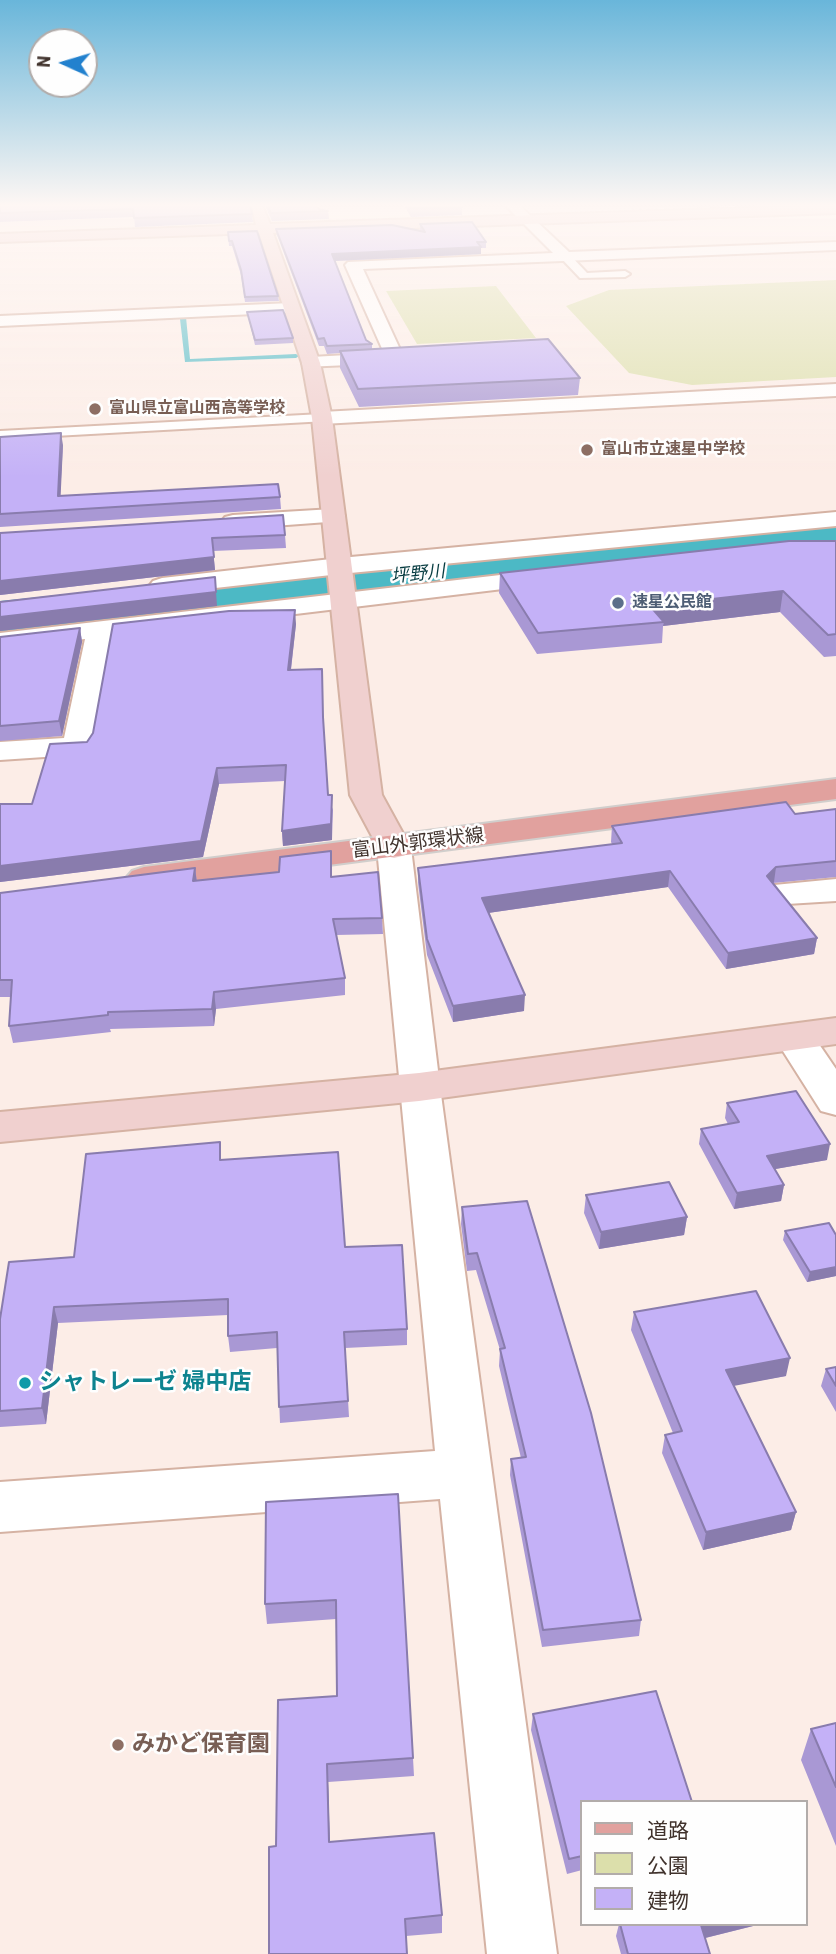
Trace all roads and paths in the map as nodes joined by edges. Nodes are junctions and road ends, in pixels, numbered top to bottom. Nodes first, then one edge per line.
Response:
1 (286, 294) edge
2 (366, 294) edge
3 (291, 308) junction
4 (0, 321) edge
5 (312, 363) junction
6 (836, 390) edge
7 (321, 418) junction
8 (0, 435) edge
9 (333, 516) junction
10 (836, 519) edge
11 (208, 523) edge
12 (340, 566) junction
13 (574, 574) edge
14 (136, 589) edge
15 (344, 600) junction
16 (101, 629) junction
17 (0, 641) edge
18 (0, 751) edge
19 (836, 789) edge
20 (394, 848) junction
21 (109, 883) edge
22 (836, 890) edge
23 (787, 893) dead end
24 (836, 1031) edge
25 (794, 1037) junction
26 (419, 1087) junction
27 (836, 1101) edge
28 (0, 1127) edge
29 (466, 1473) junction
30 (0, 1507) edge
31 (522, 1954) edge

1 - 3 street
2 - 5 street
3 - 4 street
3 - 5 street
5 - 7 street
6 - 7 street
7 - 8 lane
7 - 9 street
9 - 11 street
9 - 12 street
10 - 12 street
12 - 14 street
12 - 15 street
13 - 15 street
15 - 16 street
15 - 20 street
16 - 17 street
16 - 18 street
19 - 20 main road, 富山外郭環状線
20 - 21 main road, 富山外郭環状線
20 - 26 street
22 - 23 street
24 - 25 street
25 - 26 street
25 - 27 street
26 - 28 street
26 - 29 street
29 - 30 street
29 - 31 street

